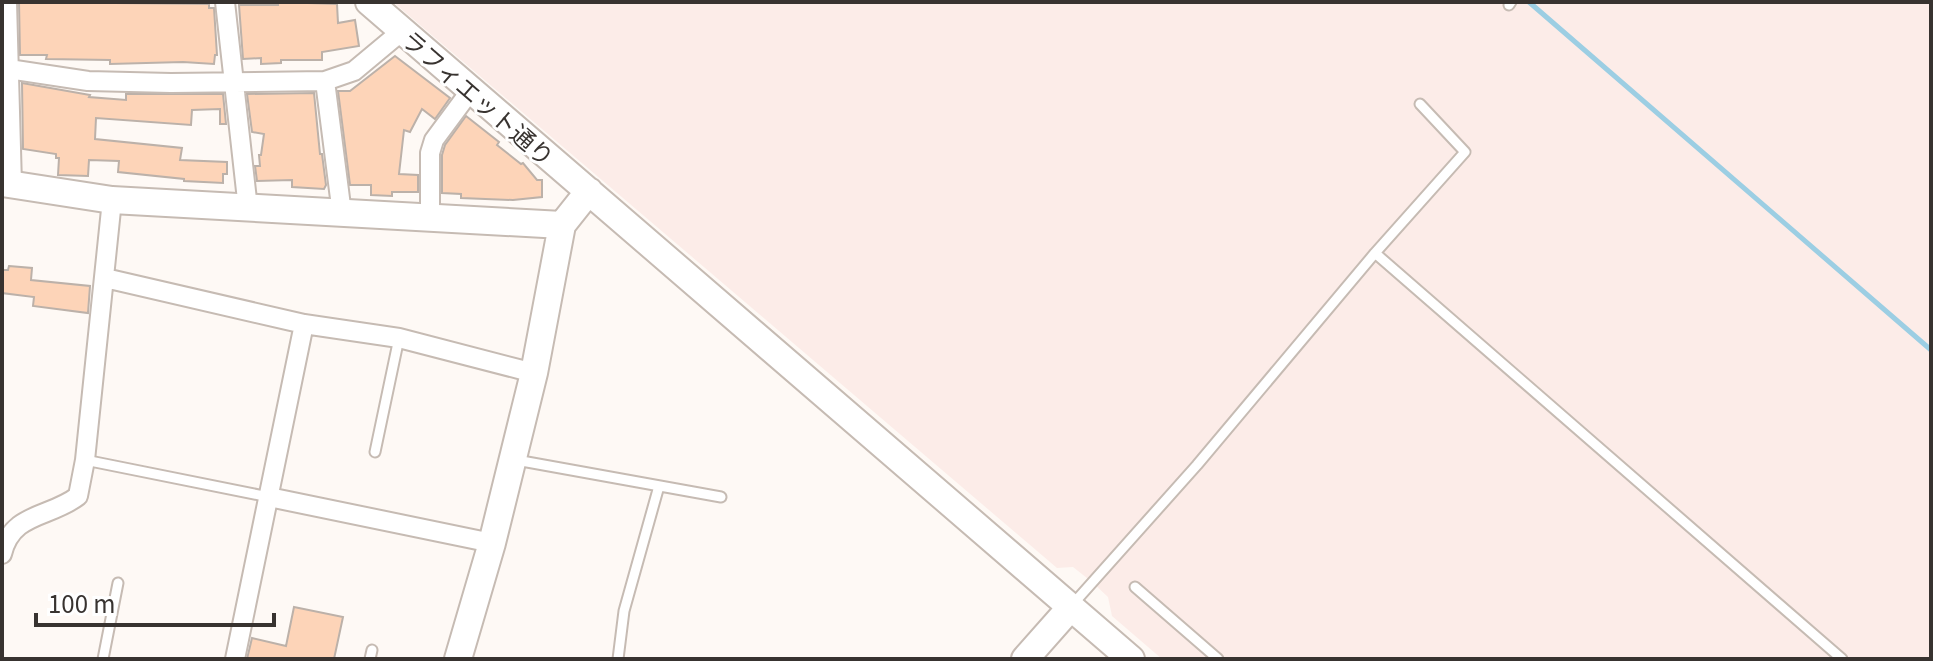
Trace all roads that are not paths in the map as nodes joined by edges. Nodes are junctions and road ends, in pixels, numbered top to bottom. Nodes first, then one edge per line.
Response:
1 (7, 2) edge
2 (225, 2) edge
3 (369, 2) edge
4 (402, 31) junction
5 (6, 70) edge
6 (232, 81) junction
7 (325, 81) junction
8 (471, 90) junction
9 (1420, 104) dead end
10 (7, 184) edge
11 (589, 191) junction
12 (112, 200) junction
13 (248, 209) junction
14 (342, 214) junction
15 (430, 219) junction
16 (562, 225) junction
17 (1375, 253) junction
18 (105, 278) junction
19 (304, 324) junction
20 (399, 338) junction
21 (534, 373) junction
22 (375, 452) dead end
23 (513, 459) junction
24 (85, 460) junction
25 (659, 486) junction
26 (269, 497) junction
27 (721, 497) dead end
28 (492, 543) junction
29 (2, 554) edge
30 (118, 583) dead end
31 (1135, 587) dead end
32 (1071, 607) junction
33 (103, 659) edge
34 (235, 659) edge
35 (458, 659) edge
36 (618, 659) edge
37 (1025, 659) edge
38 (1131, 659) edge
39 (1218, 659) edge
40 (1842, 659) edge

1 - 5 street
2 - 6 street
3 - 4 street, ラフィエット通り
4 - 7 street
4 - 8 street, ラフィエット通り
5 - 6 street
5 - 10 street
6 - 7 street
6 - 13 street
7 - 14 street
8 - 11 street, ラフィエット通り
8 - 15 street
9 - 17 lane
10 - 12 street
11 - 16 street
11 - 32 street, ラフィエット通り
12 - 13 street
12 - 18 street
13 - 14 street
14 - 15 street
15 - 16 street
16 - 21 street
17 - 32 lane
17 - 40 lane
18 - 19 street
18 - 24 street
19 - 20 street
19 - 26 street
20 - 21 street
20 - 22 lane
21 - 23 street
23 - 25 lane
23 - 28 street
24 - 26 lane
24 - 29 street
25 - 27 lane
25 - 36 lane
26 - 28 street
26 - 34 street
28 - 35 street
30 - 33 lane
31 - 39 lane
32 - 37 street
32 - 38 street, ラフィエット通り

